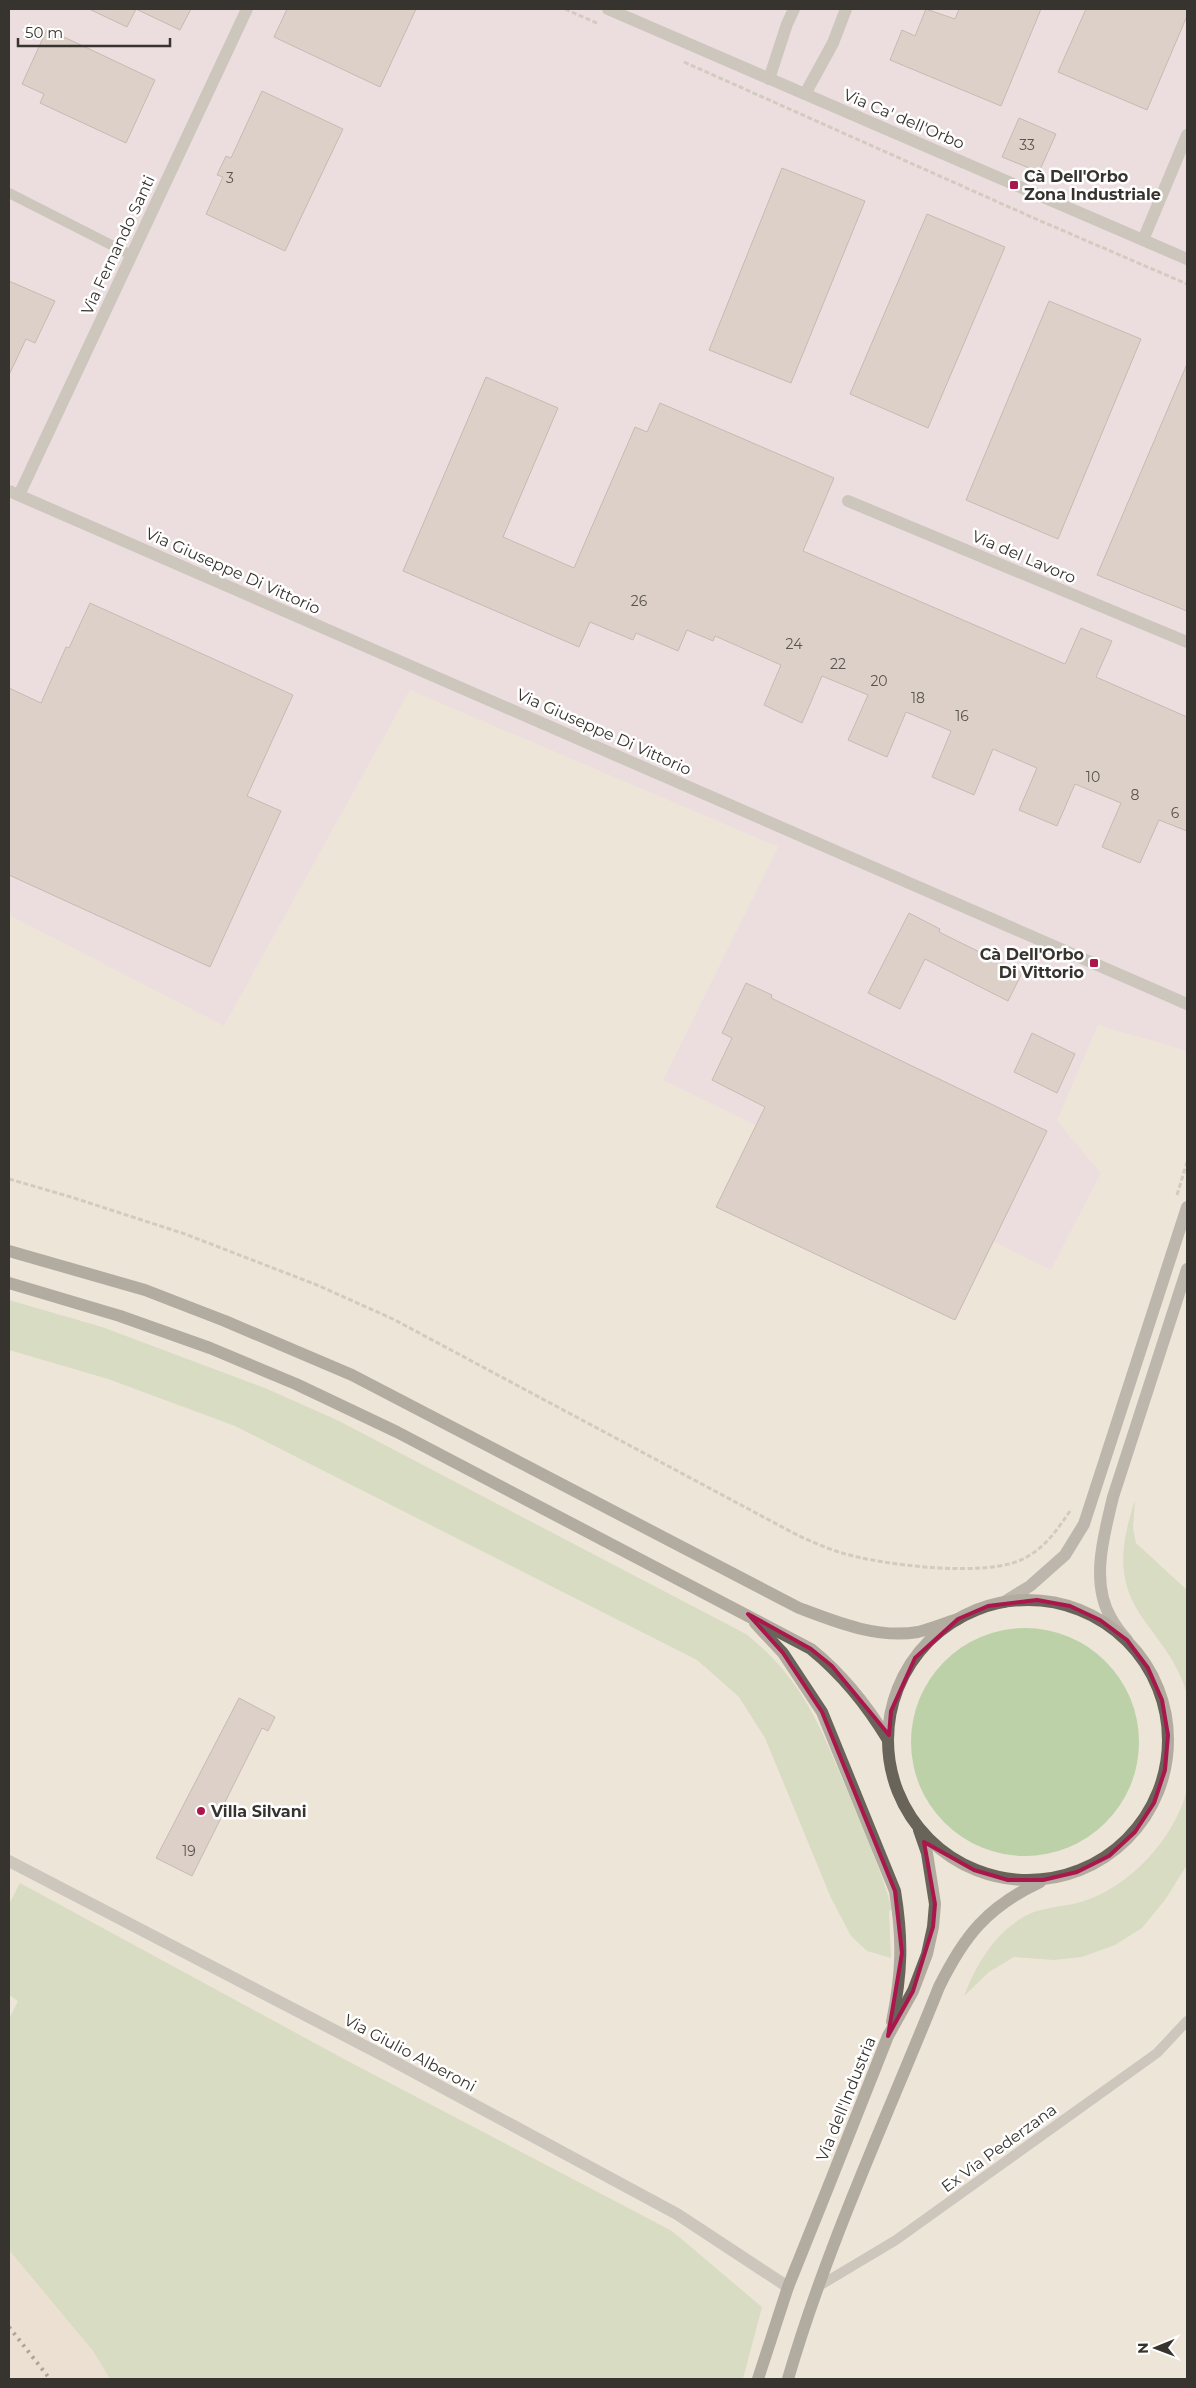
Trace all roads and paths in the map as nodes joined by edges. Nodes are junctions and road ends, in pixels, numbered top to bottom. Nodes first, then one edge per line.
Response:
1 (247, 9) edge
2 (565, 9) edge
3 (608, 9) edge
4 (794, 9) edge
5 (846, 9) edge
6 (601, 25) dead end
7 (683, 61) dead end
8 (769, 79) junction
9 (805, 94) junction
10 (1187, 135) edge
11 (9, 193) edge
12 (1143, 240) junction
13 (131, 255) junction
14 (1187, 259) edge
15 (1187, 284) edge
16 (14, 493) edge
17 (848, 501) dead end
18 (1187, 642) edge
19 (1187, 1004) edge
20 (1187, 1162) edge
21 (9, 1179) edge
22 (1176, 1199) dead end
23 (1187, 1207) edge
24 (9, 1251) edge
25 (1187, 1269) edge
26 (9, 1283) edge
27 (1073, 1506) dead end
28 (1004, 1602) junction
29 (748, 1614) junction
30 (958, 1619) junction
31 (1126, 1640) junction
32 (888, 1740) junction
33 (918, 1828) junction
34 (9, 1861) edge
35 (1043, 1880) junction
36 (1187, 2021) edge
37 (888, 2036) junction
38 (818, 2286) junction
39 (788, 2288) junction
40 (758, 2379) edge
41 (788, 2379) edge

1 - 13 street, Via Fernando Santi
2 - 6 path
3 - 8 street, Via Ca' dell'Orbo
4 - 8 street
5 - 9 street
7 - 15 path
8 - 9 street, Via Ca' dell'Orbo
9 - 12 street, Via Ca' dell'Orbo
10 - 12 street
11 - 13 lane
12 - 14 street, Via Ca' dell'Orbo
13 - 16 street, Via Fernando Santi
16 - 19 street, Via Giuseppe Di Vittorio
17 - 18 street, Via del Lavoro
20 - 22 path
21 - 27 path
23 - 28 main road
24 - 30 main road
25 - 31 main road
26 - 29 main road
28 - 30 main road
28 - 31 main road
29 - 32 main road
29 - 37 main road
30 - 32 main road
31 - 35 main road
32 - 33 main road
33 - 35 main road
33 - 37 main road, Via dell'Industria
34 - 39 street, Via Giulio Alberoni
35 - 38 main road
36 - 38 lane, Ex Via Pederzana
37 - 39 main road, Via dell'Industria
38 - 41 main road
39 - 40 main road, Via dell'Industria

